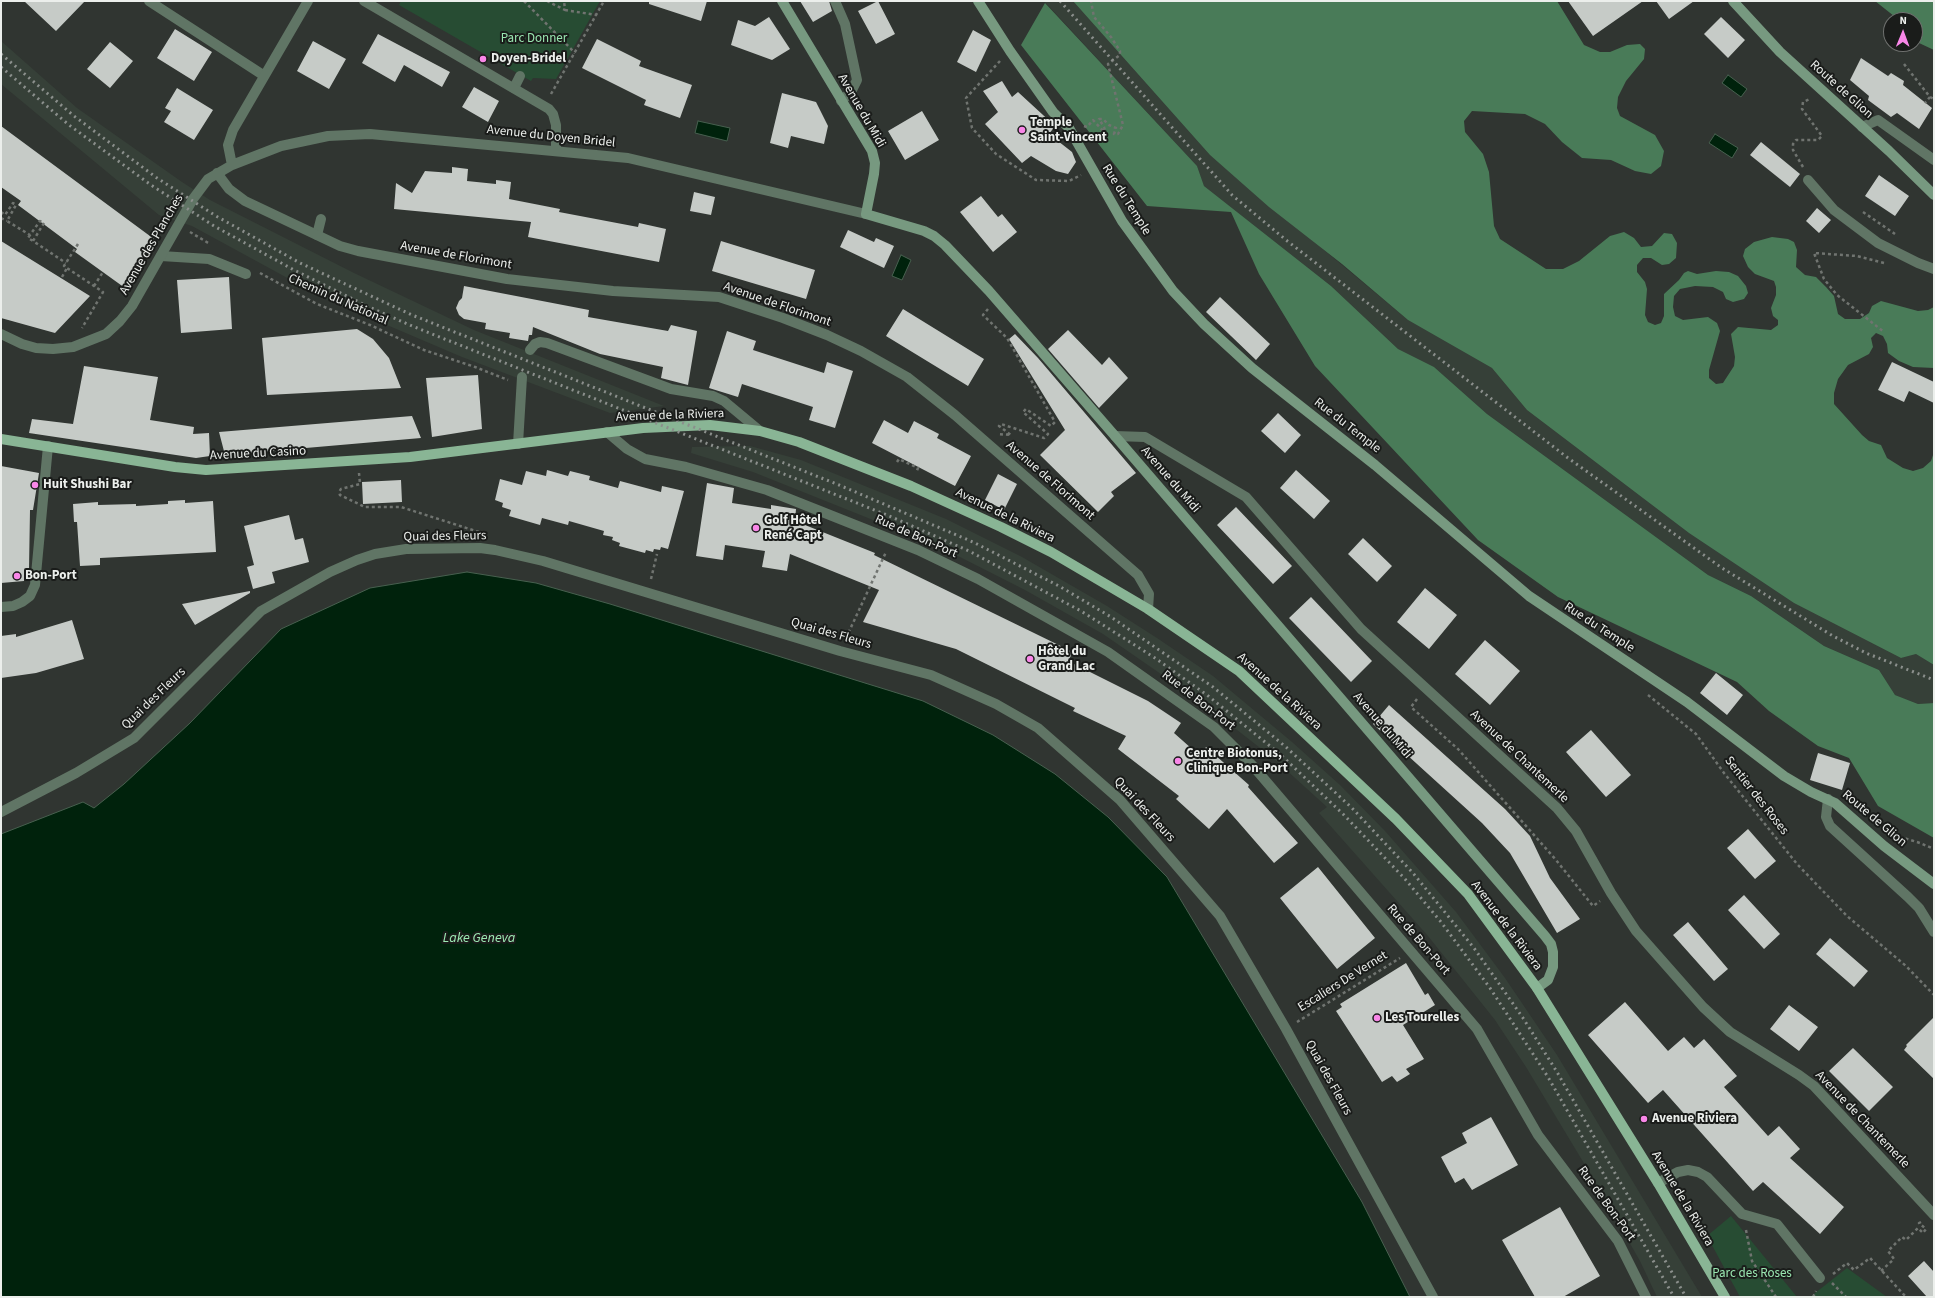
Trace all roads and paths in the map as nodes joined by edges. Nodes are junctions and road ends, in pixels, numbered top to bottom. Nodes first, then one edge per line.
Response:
1 (149, 1) edge
2 (308, 1) edge
3 (364, 1) edge
4 (524, 1) edge
5 (547, 1) edge
6 (564, 1) edge
7 (604, 1) edge
8 (782, 1) edge
9 (835, 1) edge
10 (978, 1) edge
11 (1091, 1) edge
12 (1733, 1) edge
13 (565, 10) junction
14 (596, 15) junction
15 (1010, 51) junction
16 (575, 53) junction
17 (1904, 64) dead end
18 (263, 75) junction
19 (520, 76) dead end
20 (514, 88) junction
21 (1930, 97) junction
22 (1814, 98) dead end
23 (1934, 99) edge
24 (841, 102) junction
25 (1925, 103) dead end
26 (543, 104) junction
27 (1081, 124) dead end
28 (1862, 127) junction
29 (556, 150) junction
30 (1934, 160) edge
31 (1800, 161) dead end
32 (232, 165) junction
33 (1090, 167) junction
34 (217, 173) junction
35 (1808, 180) dead end
36 (1934, 195) edge
37 (1858, 208) dead end
38 (866, 214) junction
39 (1, 215) edge
40 (321, 220) dead end
41 (7, 221) junction
42 (178, 225) junction
43 (30, 235) junction
44 (317, 235) junction
45 (1896, 235) dead end
46 (33, 241) junction
47 (78, 244) dead end
48 (212, 245) dead end
49 (161, 256) junction
50 (66, 263) junction
51 (1885, 264) dead end
52 (67, 268) junction
53 (1934, 269) edge
54 (103, 272) dead end
55 (251, 272) joint
56 (62, 277) dead end
57 (94, 286) junction
58 (997, 301) junction
59 (1884, 332) dead end
60 (1, 334) edge
61 (86, 343) junction
62 (530, 350) dead end
63 (522, 382) joint
64 (760, 431) junction
65 (607, 432) junction
66 (976, 434) junction
67 (1115, 436) junction
68 (1, 439) edge
69 (518, 444) junction
70 (48, 446) junction
71 (359, 460) junction
72 (897, 462) dead end
73 (918, 468) dead end
74 (490, 535) dead end
75 (892, 540) junction
76 (658, 554) dead end
77 (647, 592) junction
78 (1, 607) edge
79 (1148, 609) junction
80 (850, 631) dead end
81 (1424, 688) junction
82 (1646, 693) dead end
83 (1794, 782) joint
84 (1828, 799) junction
85 (1, 812) edge
86 (1876, 838) junction
87 (1934, 849) edge
88 (1934, 884) edge
89 (1611, 893) junction
90 (1934, 932) edge
91 (1410, 952) junction
92 (1537, 988) junction
93 (1934, 995) edge
94 (1286, 1029) junction
95 (1658, 1183) junction
96 (1742, 1214) junction
97 (1934, 1215) edge
98 (1918, 1216) dead end
99 (1881, 1271) junction
100 (1833, 1274) dead end
101 (1820, 1278) joint
102 (1434, 1297) edge
103 (1646, 1297) edge
104 (1725, 1297) edge
105 (1776, 1297) edge
106 (1846, 1297) edge
107 (1906, 1297) edge

1 - 18 street
2 - 18 street
3 - 20 street
4 - 16 path
5 - 13 path
6 - 13 path
7 - 14 path
8 - 24 street, Avenue du Midi
9 - 24 street
10 - 15 street, Rue du Temple
11 - 27 path
12 - 28 street, Route de Glion
13 - 14 path
14 - 16 path
15 - 33 street, Rue du Temple
15 - 33 path
16 - 26 path
17 - 21 path
18 - 32 street
19 - 20 street
20 - 26 street
21 - 23 path
21 - 25 path
22 - 31 path
24 - 38 street, Avenue du Midi
26 - 29 street
28 - 30 street
28 - 36 street, Route de Glion
29 - 32 street, Avenue du Doyen Bridel
29 - 38 street, Avenue du Doyen Bridel
32 - 34 street, Avenue des Planches
33 - 83 street, Rue du Temple
34 - 42 street, Avenue des Planches
34 - 44 street, Avenue de Florimont
35 - 53 street
37 - 45 path
38 - 58 street, Avenue du Midi
39 - 41 path
39 - 41 path
40 - 44 street
41 - 43 path
42 - 48 path
42 - 49 street, Avenue des Planches
43 - 46 path
43 - 46 path
44 - 66 street, Avenue de Florimont
46 - 50 path
47 - 50 path
49 - 55 street
49 - 61 street, Avenue des Planches
50 - 52 path
51 - 59 path
52 - 56 path
52 - 57 path
54 - 57 path
55 - 63 path, Chemin du National
57 - 61 path
58 - 66 path
58 - 67 street, Avenue du Midi
60 - 61 street, Avenue des Planches
62 - 64 street
63 - 69 street
64 - 65 main road, Avenue de la Riviera
64 - 79 main road, Avenue de la Riviera
65 - 69 main road, Avenue de la Riviera
65 - 75 street, Rue de Bon-Port
66 - 79 street, Avenue de Florimont
67 - 81 street, Avenue de Chantemerle
67 - 92 street, Avenue du Midi
68 - 70 main road, Avenue du Casino
69 - 71 main road, Avenue du Casino
70 - 71 main road, Avenue du Casino
70 - 78 street
71 - 74 path
72 - 73 path
75 - 80 path
75 - 91 street, Rue de Bon-Port
76 - 77 path
77 - 85 street, Quai des Fleurs
77 - 94 street, Quai des Fleurs
79 - 92 main road, Avenue de la Riviera
81 - 89 street, Avenue de Chantemerle
81 - 89 path
82 - 93 path, Sentier des Roses
83 - 84 street, Route de Glion
84 - 86 street, Route de Glion
84 - 90 street
86 - 87 path
86 - 88 street, Route de Glion
89 - 97 street, Avenue de Chantemerle
91 - 94 path, Escaliers De Vernet
91 - 103 street, Rue de Bon-Port
92 - 95 main road, Avenue de la Riviera
94 - 102 street, Quai des Fleurs
95 - 96 street
95 - 104 main road, Avenue de la Riviera
96 - 101 street
96 - 105 path
98 - 99 path
99 - 100 path
99 - 107 path
101 - 106 path

